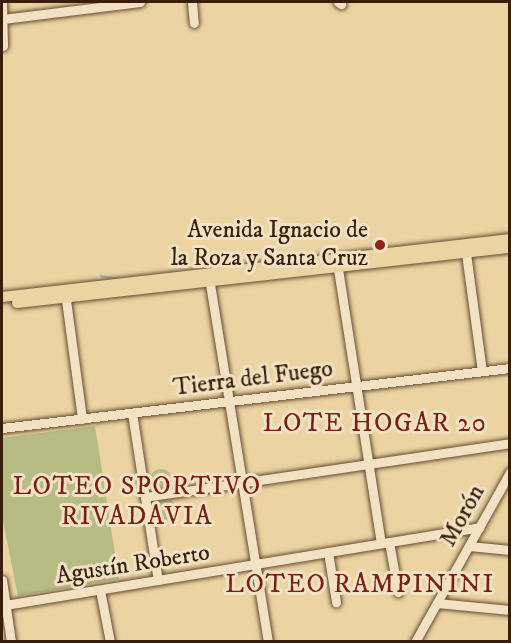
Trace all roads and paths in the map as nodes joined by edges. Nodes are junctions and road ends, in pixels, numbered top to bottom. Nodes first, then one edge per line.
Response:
1 (2, 2) edge
2 (140, 2) edge
3 (192, 2) edge
4 (72, 6) edge
5 (3, 19) edge
6 (194, 23) dead end
7 (3, 46) dead end
8 (510, 239) edge
9 (510, 248) edge
10 (466, 253) junction
11 (338, 269) junction
12 (210, 284) junction
13 (2, 297) edge
14 (66, 300) junction
15 (2, 303) edge
16 (510, 368) edge
17 (482, 371) junction
18 (356, 386) junction
19 (229, 401) junction
20 (132, 413) junction
21 (82, 419) junction
22 (2, 428) edge
23 (510, 443) edge
24 (368, 464) junction
25 (510, 472) edge
26 (242, 482) junction
27 (505, 491) edge
28 (145, 497) junction
29 (480, 527) junction
30 (385, 543) junction
31 (469, 546) junction
32 (510, 550) edge
33 (328, 552) junction
34 (256, 564) junction
35 (2, 580) edge
36 (158, 580) junction
37 (100, 590) junction
38 (398, 592) dead end
39 (336, 602) dead end
40 (437, 603) junction
41 (5, 605) junction
42 (510, 610) edge
43 (11, 642) edge
44 (110, 642) edge
45 (268, 642) edge
46 (414, 642) edge

1 - 5 street
2 - 4 street
3 - 6 street
4 - 5 street
5 - 7 street
8 - 13 main road
9 - 10 main road
10 - 11 main road
10 - 17 street
11 - 12 main road
11 - 18 street
12 - 14 main road
12 - 19 street
14 - 15 main road
14 - 21 street
16 - 17 street, Tierra del Fuego
17 - 18 street, Tierra del Fuego
18 - 19 street, Tierra del Fuego
18 - 24 street
19 - 20 street, Tierra del Fuego
19 - 26 street
20 - 21 street, Tierra del Fuego
20 - 28 street
21 - 22 street, Tierra del Fuego
23 - 24 street
24 - 26 street
24 - 30 street
25 - 27 street, Morón
26 - 28 street
26 - 34 street
27 - 29 street, Morón
28 - 36 street
29 - 30 street, Agustín Roberto
29 - 31 street, Morón
30 - 33 street, Agustín Roberto
30 - 38 street
31 - 32 street
31 - 40 street, Morón
33 - 34 street, Agustín Roberto
33 - 39 street
34 - 36 street, Agustín Roberto
34 - 45 street
35 - 41 street
36 - 37 street, Agustín Roberto
37 - 41 street, Agustín Roberto
37 - 44 street
40 - 42 street
40 - 46 street, Morón
41 - 43 street

